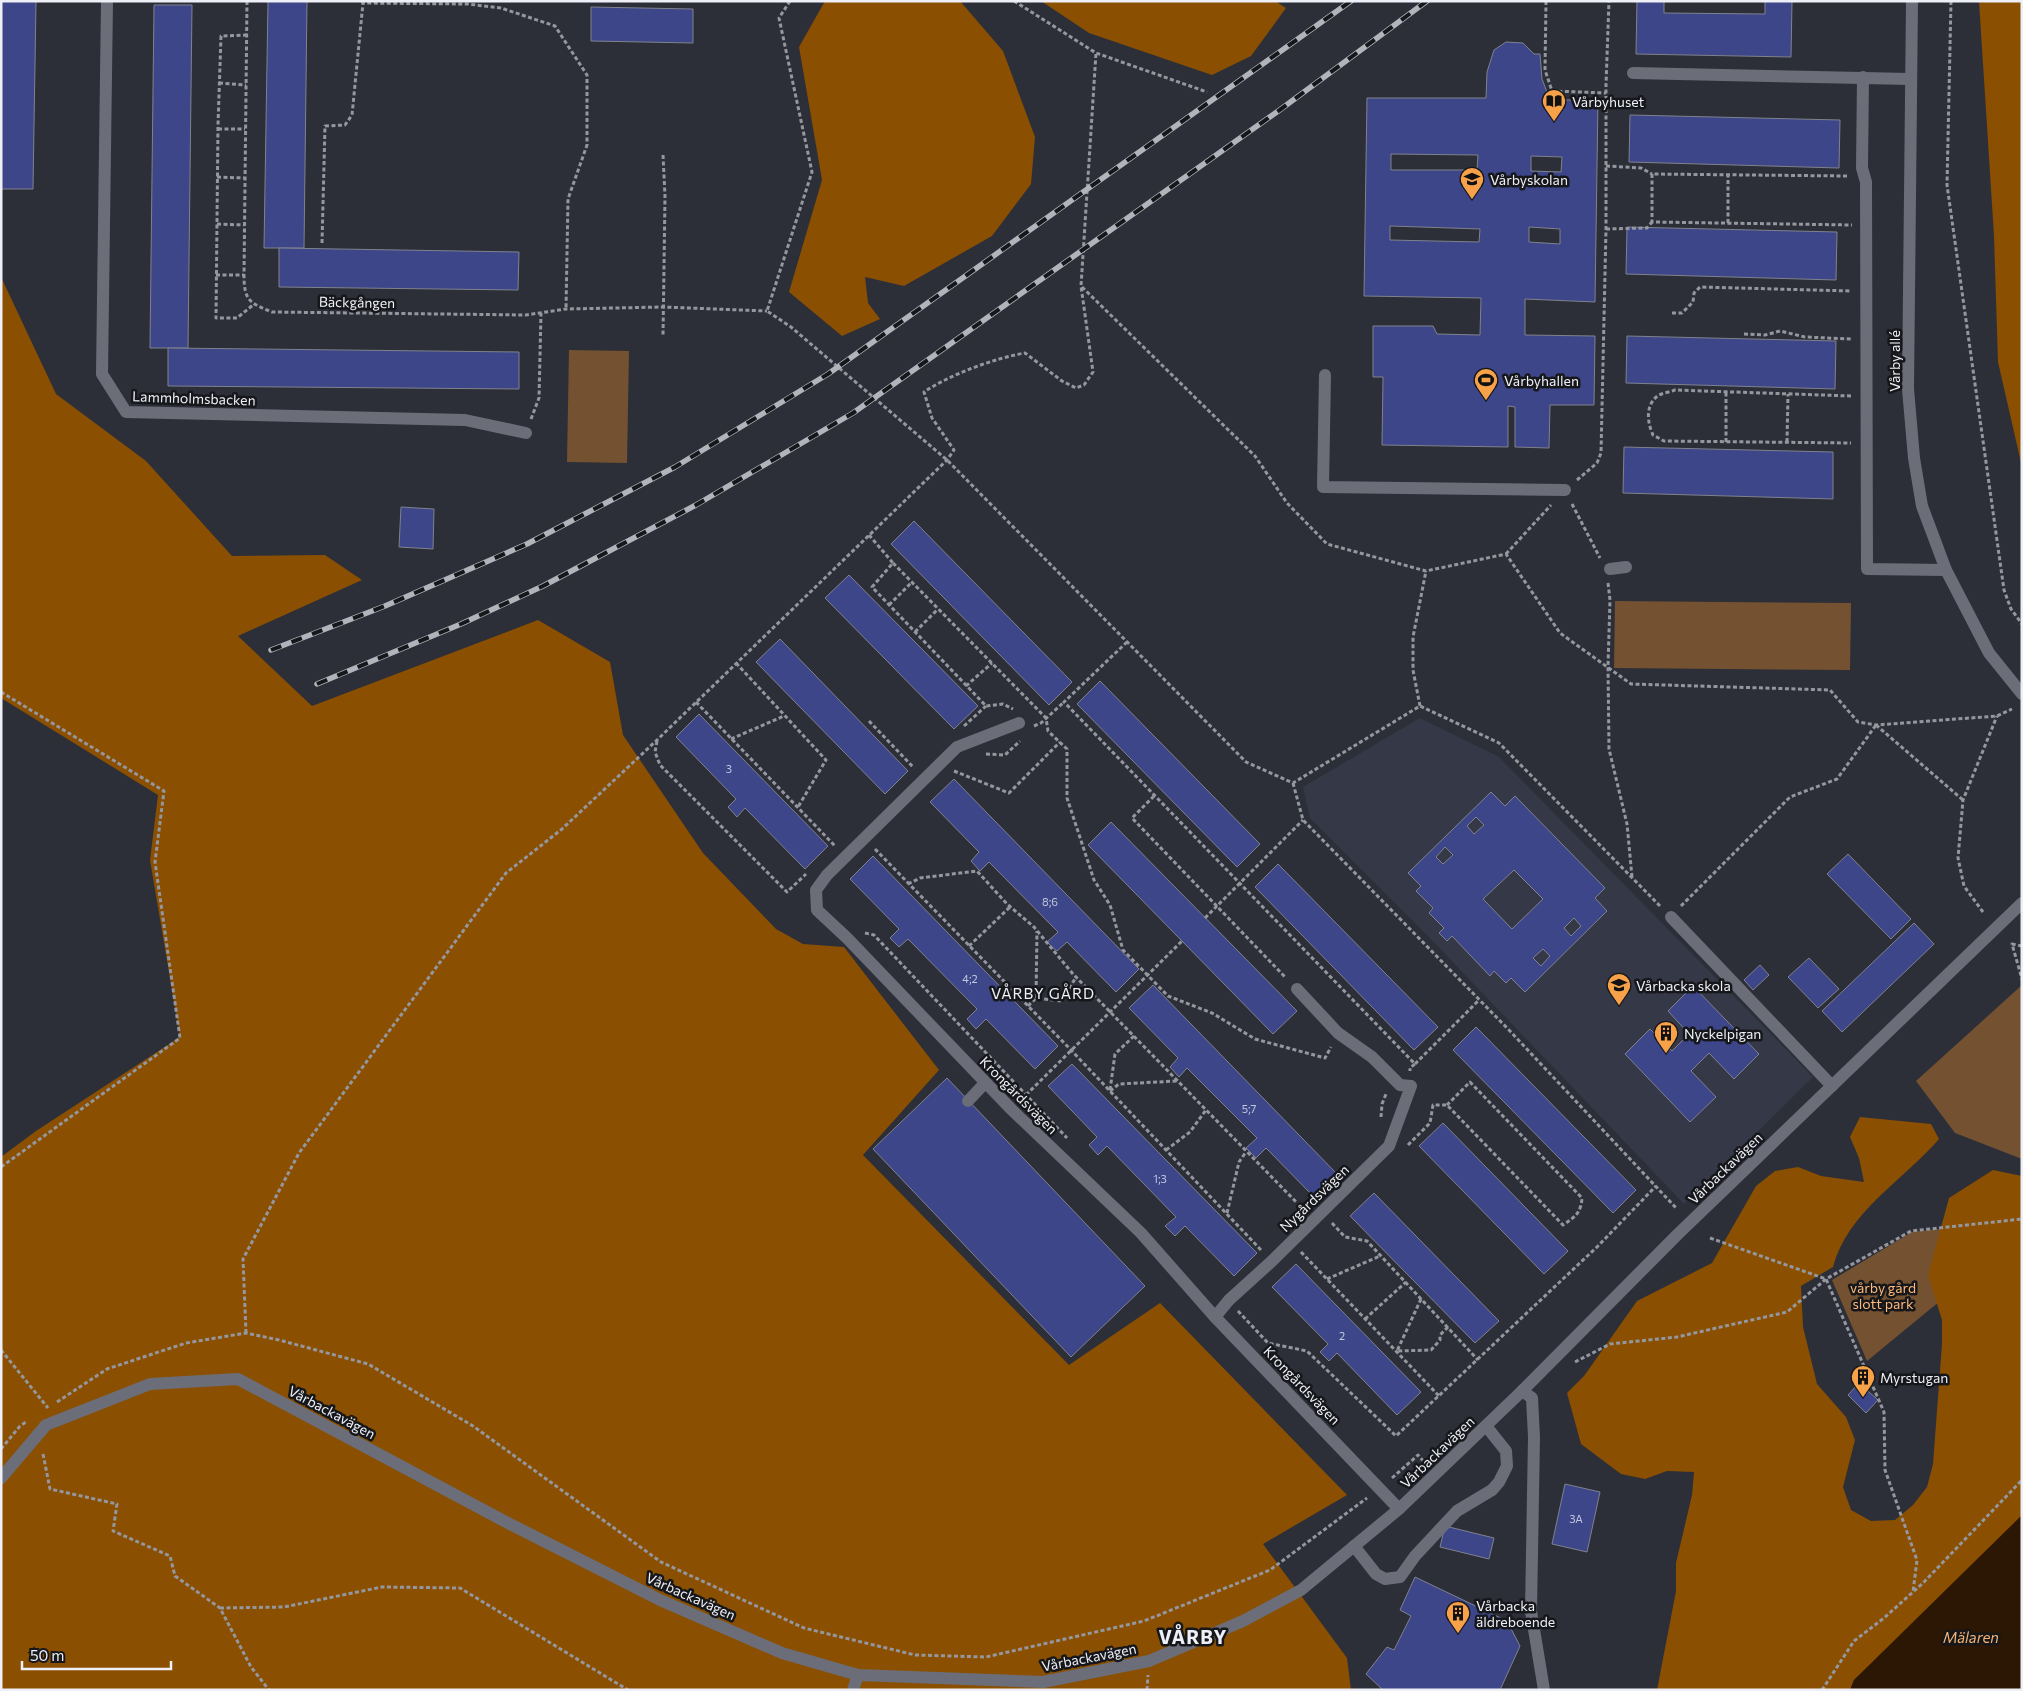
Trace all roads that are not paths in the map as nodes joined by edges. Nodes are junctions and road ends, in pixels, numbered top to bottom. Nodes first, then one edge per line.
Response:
1 (108, 1) edge
2 (1912, 1) edge
3 (1633, 73) dead end
4 (1863, 76) junction
5 (1910, 79) junction
6 (1325, 375) dead end
7 (526, 432) road end
8 (1565, 490) road end
9 (1626, 567) dead end
10 (1610, 569) road end
11 (1946, 570) junction
12 (2022, 694) edge
13 (1021, 724) road end
14 (2022, 904) edge
15 (1671, 917) road end
16 (1297, 989) road end
17 (985, 1083) junction
18 (1832, 1086) junction
19 (968, 1101) dead end
20 (1215, 1317) junction
21 (1522, 1391) junction
22 (1486, 1426) junction
23 (1, 1478) edge
24 (1399, 1509) junction
25 (1354, 1546) junction
26 (858, 1675) junction
27 (853, 1690) edge
28 (1544, 1690) edge

1 - 7 street, Lammholmsbacken
2 - 5 street, Vårby allé
3 - 4 street
4 - 5 street
4 - 11 street
5 - 11 street, Vårby allé
6 - 8 street
9 - 10 street
11 - 12 street, Vårby allé
13 - 17 street, Krongårdsvägen
14 - 18 street, Vårbackavägen
15 - 18 street
16 - 20 street, Nygårdsvägen
17 - 19 street
17 - 20 street, Krongårdsvägen
18 - 21 street, Vårbackavägen
20 - 24 street, Krongårdsvägen
21 - 22 street, Vårbackavägen
21 - 28 street
22 - 24 street, Vårbackavägen
22 - 25 street
23 - 26 street, Vårbackavägen
24 - 25 street, Vårbackavägen
25 - 26 street, Vårbackavägen
26 - 27 street

